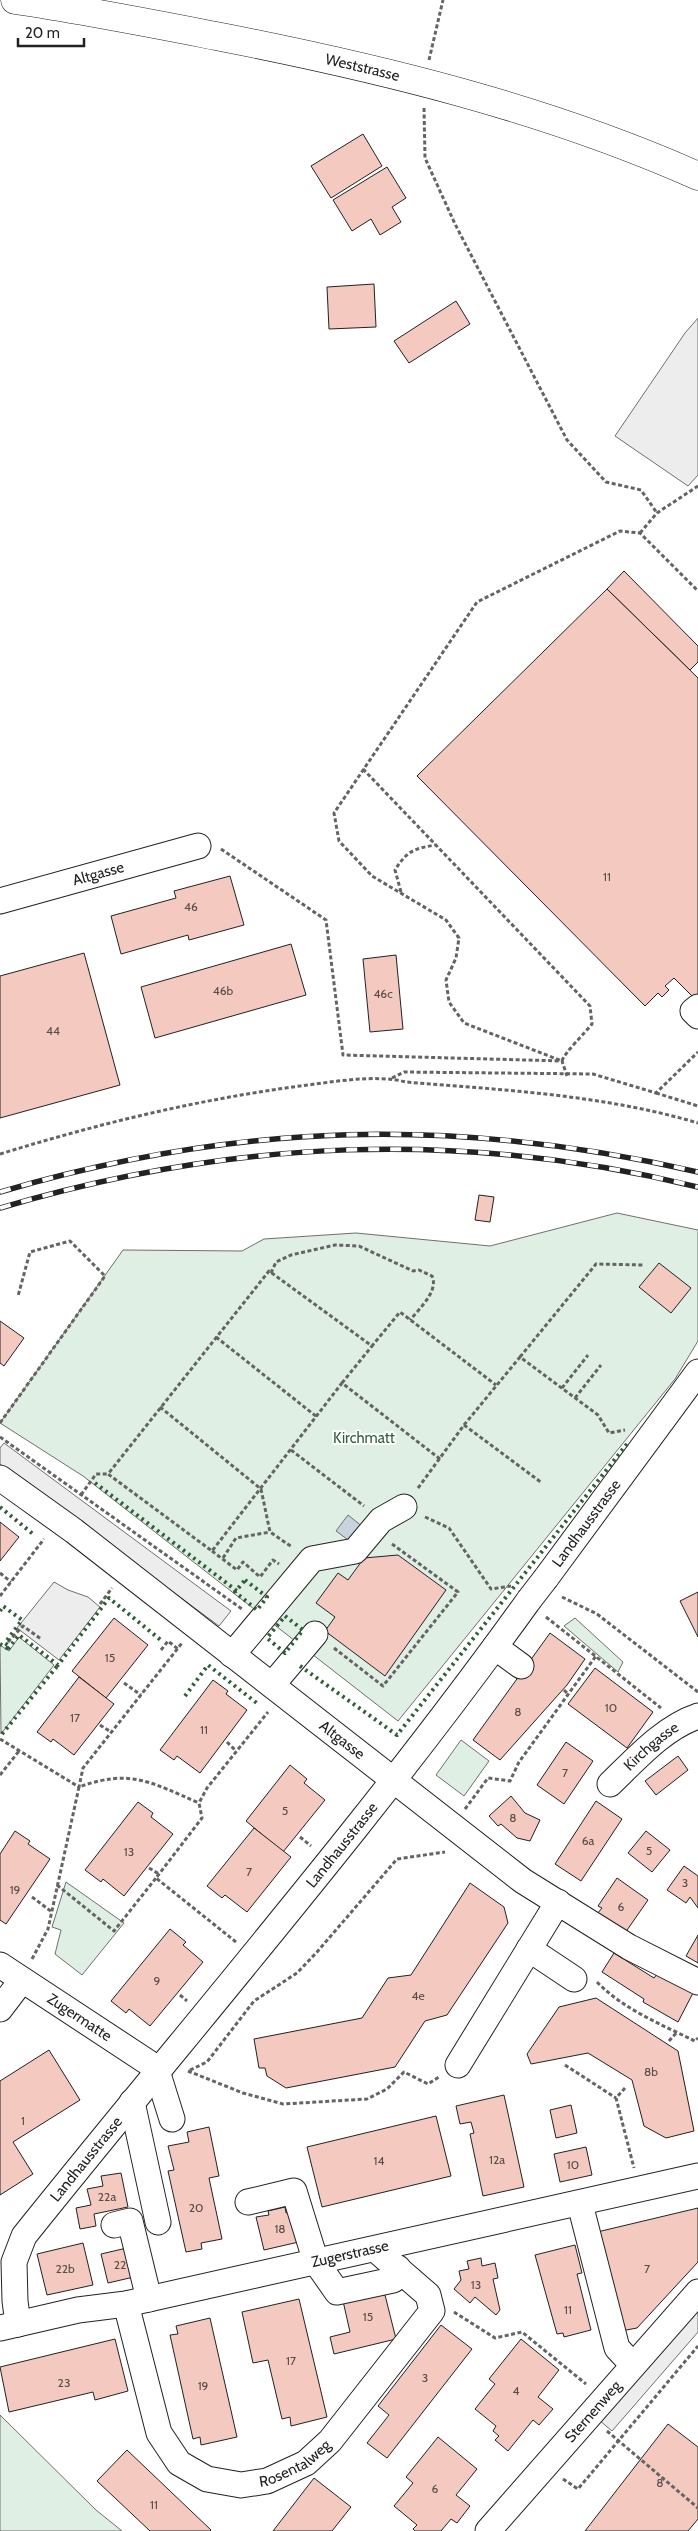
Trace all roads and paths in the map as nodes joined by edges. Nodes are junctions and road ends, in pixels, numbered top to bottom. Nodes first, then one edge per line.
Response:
1 (15, 0) edge
2 (443, 0) edge
3 (424, 82) junction
4 (698, 176) edge
5 (698, 486) edge
6 (657, 513) junction
7 (640, 532) junction
8 (698, 592) edge
9 (364, 770) junction
10 (436, 845) junction
11 (198, 846) joint
12 (401, 893) junction
13 (0, 902) edge
14 (698, 1007) edge
15 (698, 1016) edge
16 (698, 1052) edge
17 (562, 1062) junction
18 (567, 1076) junction
19 (391, 1078) junction
20 (656, 1093) junction
21 (698, 1106) edge
22 (698, 1123) edge
23 (0, 1154) edge
24 (643, 1265) dead end
25 (271, 1273) junction
26 (18, 1296) dead end
27 (410, 1320) junction
28 (216, 1337) junction
29 (372, 1346) junction
30 (588, 1355) dead end
31 (520, 1357) junction
32 (601, 1365) dead end
33 (698, 1372) edge
34 (342, 1383) junction
35 (496, 1385) junction
36 (562, 1388) junction
37 (575, 1398) junction
38 (160, 1407) junction
39 (317, 1418) junction
40 (0, 1423) edge
41 (464, 1425) junction
42 (627, 1430) dead end
43 (0, 1437) edge
44 (291, 1450) junction
45 (440, 1458) junction
46 (108, 1474) junction
47 (0, 1478) edge
48 (542, 1483) dead end
49 (261, 1489) junction
50 (81, 1495) junction
51 (404, 1506) junction
52 (377, 1525) junction
53 (50, 1532) dead end
54 (270, 1532) junction
55 (212, 1552) junction
56 (222, 1558) junction
57 (304, 1569) junction
58 (0, 1573) edge
59 (11, 1582) junction
60 (0, 1596) edge
61 (525, 1596) junction
62 (106, 1597) dead end
63 (562, 1597) dead end
64 (100, 1604) dead end
65 (260, 1622) junction
66 (315, 1634) joint
67 (41, 1639) dead end
68 (186, 1639) dead end
69 (8, 1642) dead end
70 (495, 1647) junction
71 (178, 1649) junction
72 (161, 1650) dead end
73 (232, 1655) junction
74 (596, 1656) junction
75 (521, 1666) dead end
76 (124, 1683) dead end
77 (564, 1690) dead end
78 (698, 1692) edge
79 (568, 1694) junction
80 (141, 1695) junction
81 (272, 1696) junction
82 (690, 1720) edge
83 (100, 1725) dead end
84 (111, 1732) junction
85 (0, 1739) edge
86 (227, 1742) dead end
87 (20, 1751) junction
88 (236, 1751) junction
89 (0, 1775) edge
90 (395, 1780) junction
91 (610, 1784) dead end
92 (80, 1787) junction
93 (198, 1803) junction
94 (454, 1829) junction
95 (445, 1852) dead end
96 (149, 1868) dead end
97 (159, 1874) junction
98 (156, 1878) junction
99 (57, 1886) junction
100 (32, 1897) dead end
101 (558, 1902) junction
102 (52, 1912) junction
103 (529, 1949) junction
104 (252, 1955) junction
105 (0, 1965) edge
106 (583, 1978) joint
107 (22, 1980) junction
108 (698, 1982) edge
109 (0, 2009) edge
110 (677, 2032) junction
111 (698, 2038) edge
112 (669, 2041) dead end
113 (458, 2065) joint
114 (565, 2065) dead end
115 (160, 2067) junction
116 (189, 2071) junction
117 (626, 2088) dead end
118 (616, 2098) junction
119 (132, 2102) junction
120 (172, 2119) dead end
121 (636, 2176) dead end
122 (698, 2176) edge
123 (248, 2202) dead end
124 (580, 2204) junction
125 (158, 2222) dead end
126 (114, 2226) dead end
127 (375, 2249) junction
128 (316, 2262) junction
129 (398, 2268) junction
130 (698, 2292) edge
131 (428, 2295) junction
132 (137, 2301) junction
133 (9, 2326) edge
134 (698, 2346) edge
135 (633, 2365) junction
136 (596, 2407) junction
137 (617, 2440) junction
138 (542, 2467) junction
139 (698, 2508) edge
140 (488, 2531) edge

1 - 3 main road, Weststrasse
2 - 3 path
3 - 4 main road, Weststrasse
3 - 6 path
5 - 6 path
6 - 7 path
7 - 8 path
7 - 9 path
9 - 10 path
9 - 12 path
10 - 12 path
10 - 17 path
11 - 13 street, Altgasse
11 - 17 path
12 - 17 path
14 - 15 street
16 - 20 path
17 - 18 path
18 - 19 path
18 - 20 path
19 - 22 path
19 - 23 path
20 - 21 path
24 - 31 path
25 - 27 path
25 - 28 path
25 - 29 path
26 - 40 path
27 - 29 path
27 - 35 path
28 - 38 path
28 - 39 path
29 - 34 path
30 - 36 path
31 - 35 path
31 - 36 path
32 - 37 path
33 - 61 street, Landhausstrasse, bridge
34 - 39 path
34 - 45 path
35 - 41 path
36 - 37 path
37 - 42 path
38 - 46 path
38 - 49 path
39 - 44 path
41 - 45 path
41 - 48 path
43 - 50 path
44 - 49 path
44 - 52 path
45 - 51 path
46 - 50 path
46 - 55 path
47 - 73 street, Altgasse
49 - 54 path
49 - 55 path
50 - 65 path
51 - 52 street
51 - 61 path
52 - 57 street
52 - 66 path
53 - 59 path
54 - 56 path
54 - 57 path
55 - 56 path
56 - 57 path
57 - 65 street
58 - 59 path
59 - 60 path
61 - 70 street, Landhausstrasse
61 - 74 path
62 - 64 path
63 - 78 path
65 - 73 street
66 - 81 street
67 - 69 path
68 - 71 path
70 - 75 street
70 - 90 street, Landhausstrasse
71 - 72 path
71 - 80 path
73 - 81 street, Altgasse
74 - 79 path
74 - 82 path
76 - 80 path
77 - 79 path
79 - 94 path
80 - 84 path
81 - 88 path
81 - 90 street, Altgasse
82 - 91 street, Kirchgasse
83 - 84 path
84 - 92 path
85 - 87 path
86 - 88 path
87 - 89 path
87 - 92 path
88 - 93 path
90 - 94 street, Altgasse
90 - 104 street, Landhausstrasse
92 - 93 path
92 - 99 path
93 - 97 path
94 - 101 street, Altgasse
95 - 116 path
96 - 97 path
97 - 98 path
98 - 99 path
98 - 104 path
99 - 102 path
100 - 102 path
101 - 103 street
101 - 108 street, Altgasse
102 - 107 path
103 - 106 street
103 - 113 street
104 - 115 street, Landhausstrasse
105 - 107 street, Zugermatte
106 - 110 path
107 - 109 street
107 - 115 street, Zugermatte
110 - 111 path
110 - 112 path
113 - 116 path
114 - 118 path
115 - 116 path
115 - 119 street, Landhausstrasse
115 - 120 street
117 - 118 path
118 - 121 path
119 - 125 street
119 - 133 street, Landhausstrasse
122 - 124 street, Zugerstrasse
123 - 128 street
124 - 127 street, Zugerstrasse
124 - 135 street
126 - 132 street
127 - 128 street, Zugerstrasse
127 - 129 street
128 - 129 street
128 - 132 street, Zugerstrasse
129 - 131 street
130 - 135 street, Sternenweg
131 - 132 street, Rosentalweg
131 - 136 path
132 - 133 street, Zugerstrasse
134 - 137 path
135 - 136 street, Sternenweg
136 - 137 path
136 - 138 street, Sternenweg
137 - 138 path
137 - 139 path
138 - 140 street, Sternenweg

